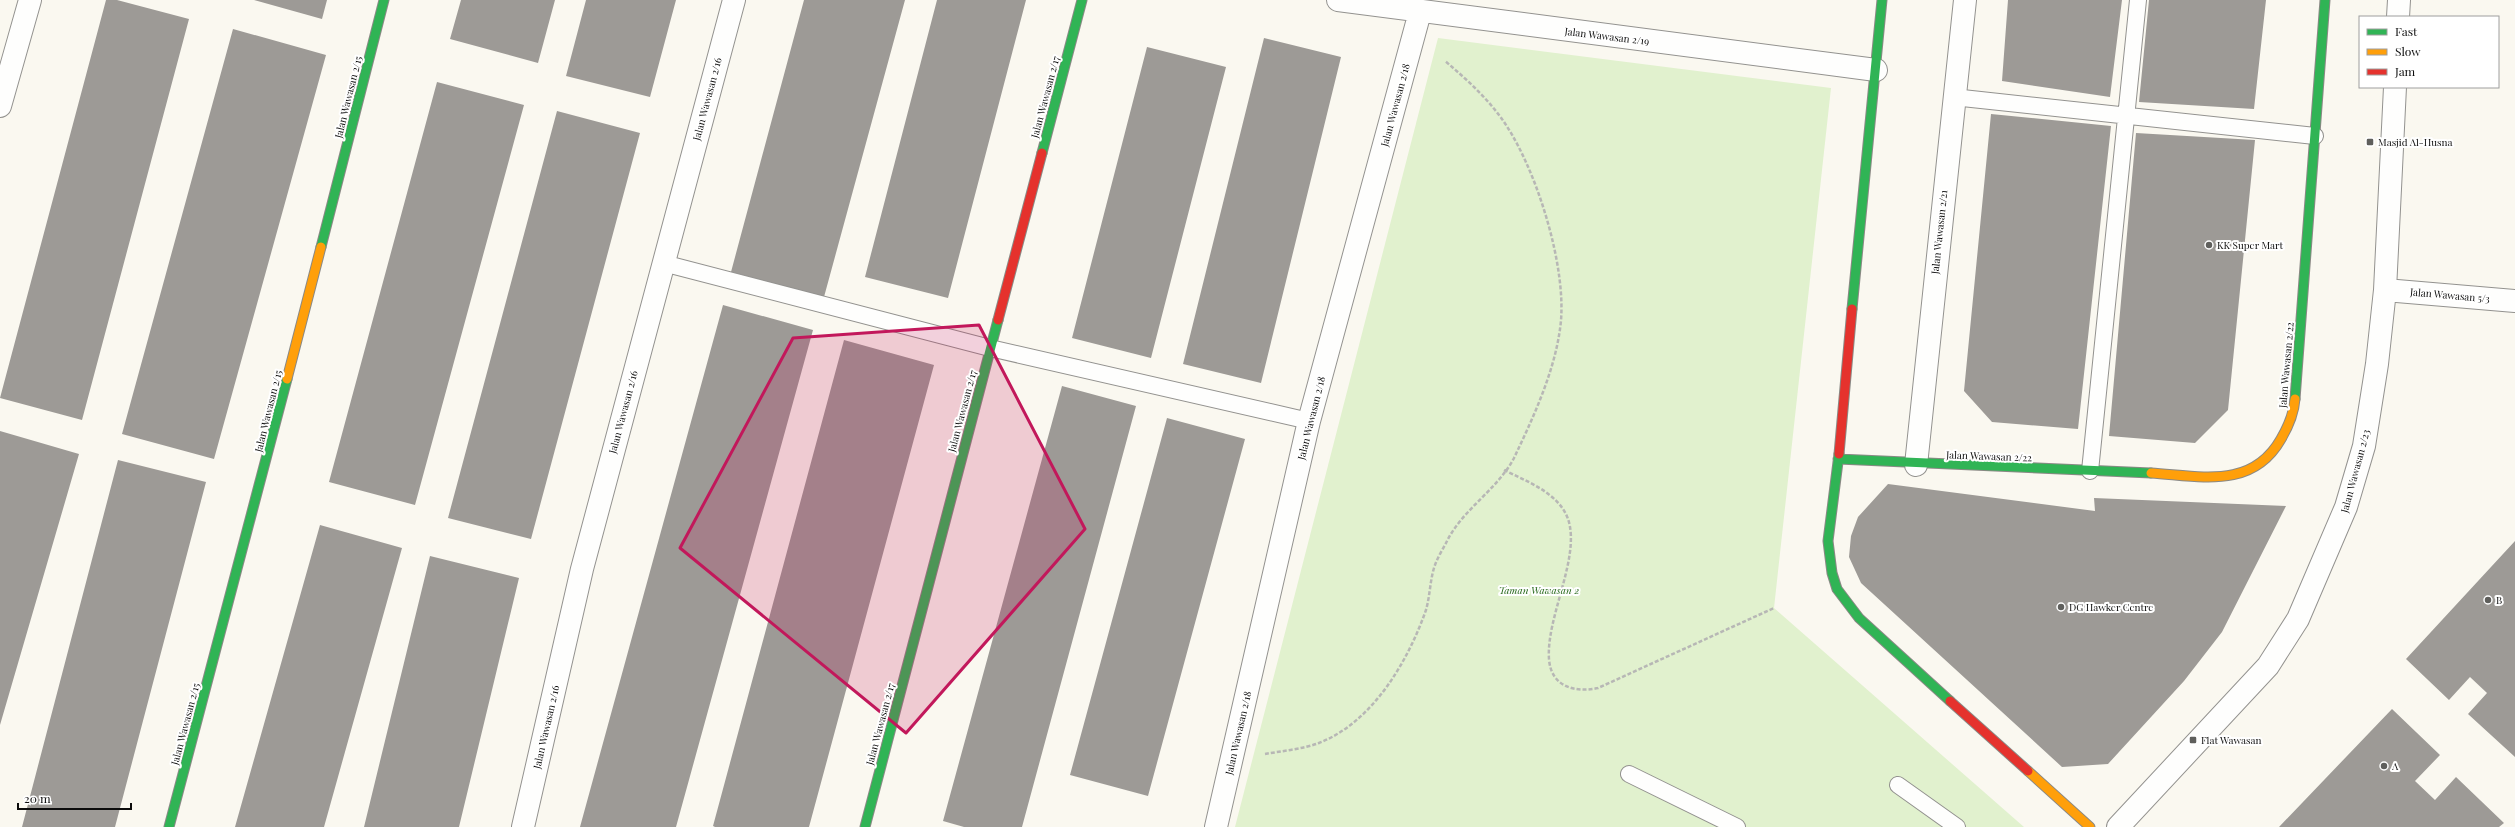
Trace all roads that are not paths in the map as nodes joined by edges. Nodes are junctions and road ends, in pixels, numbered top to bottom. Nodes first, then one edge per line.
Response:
1 (30, 0) edge
2 (384, 0) edge
3 (734, 0) edge
4 (1082, 0) edge
5 (1338, 0) edge
6 (1882, 0) edge
7 (1965, 0) edge
8 (2138, 0) edge
9 (2325, 0) edge
10 (2399, 0) edge
11 (1420, 12) junction
12 (2398, 16) edge
13 (1876, 70) junction
14 (2395, 88) edge
15 (1953, 97) junction
16 (0, 106) edge
17 (2126, 116) junction
18 (2315, 136) junction
19 (663, 263) junction
20 (2385, 290) junction
21 (2515, 301) edge
22 (990, 348) junction
23 (1309, 421) junction
24 (1838, 460) junction
25 (1916, 465) junction
26 (2090, 471) junction
27 (1629, 774) dead end
28 (1898, 785) dead end
29 (169, 827) edge
30 (524, 827) edge
31 (865, 827) edge
32 (1216, 827) edge
33 (1737, 827) edge
34 (1957, 827) edge
35 (2090, 827) edge
36 (2118, 827) edge

1 - 16 street
2 - 29 street, Jalan Wawasan 2/15
3 - 19 street, Jalan Wawasan 2/16
4 - 22 street, Jalan Wawasan 2/17
5 - 11 street, Jalan Wawasan 2/19
6 - 13 street
7 - 15 street, Jalan Wawasan 2/21
8 - 17 lane
9 - 18 street, Jalan Wawasan 2/22
10 - 12 street
11 - 13 street, Jalan Wawasan 2/19
11 - 23 street, Jalan Wawasan 2/18
13 - 24 street
14 - 20 street, Jalan Wawasan 2/23
15 - 17 lane
15 - 25 street, Jalan Wawasan 2/21
17 - 18 lane
17 - 26 lane
18 - 26 street, Jalan Wawasan 2/22
19 - 22 lane
19 - 30 street, Jalan Wawasan 2/16
20 - 21 street, Jalan Wawasan 5/3
20 - 36 street, Jalan Wawasan 2/23
22 - 23 lane
22 - 31 street, Jalan Wawasan 2/17
23 - 32 street, Jalan Wawasan 2/18
24 - 25 street, Jalan Wawasan 2/22
24 - 35 street
25 - 26 street, Jalan Wawasan 2/22
27 - 33 lane
28 - 34 lane

